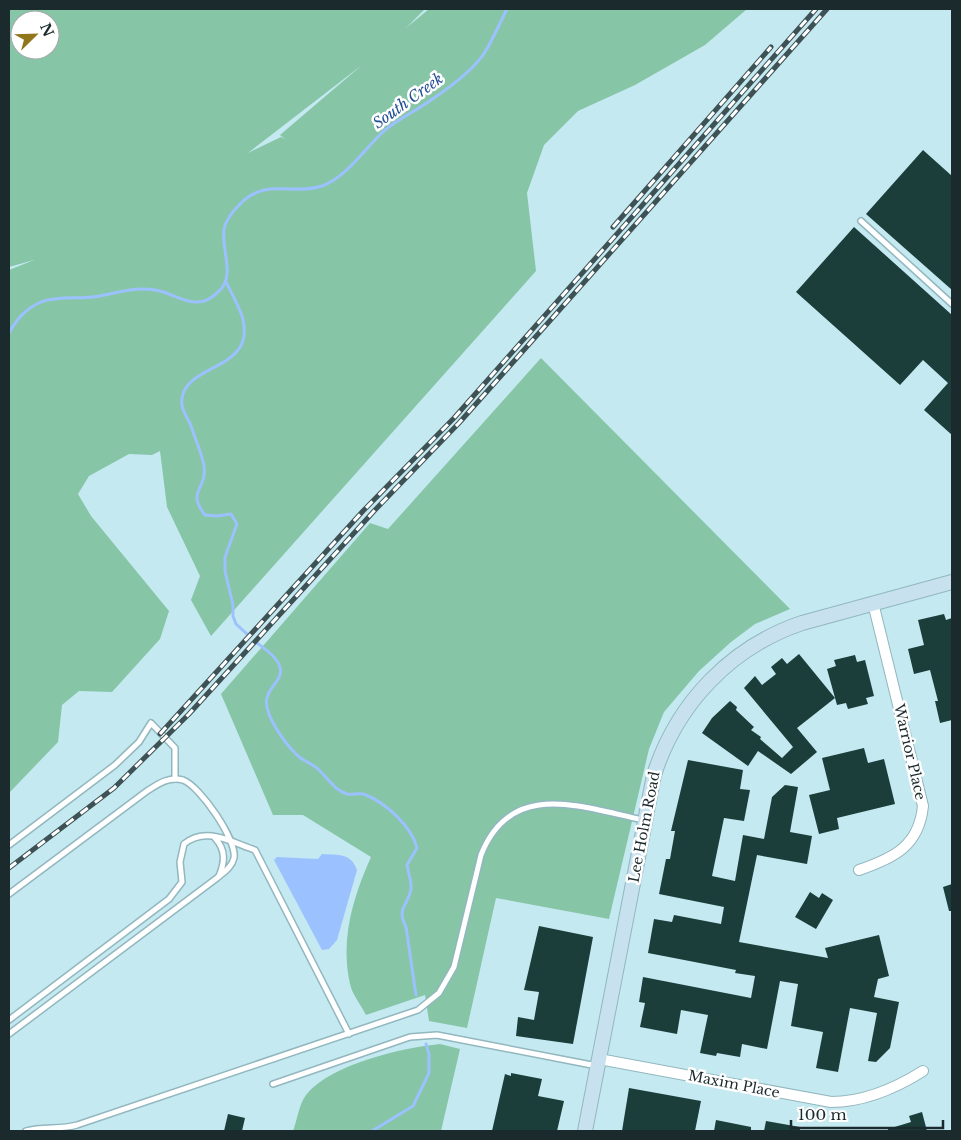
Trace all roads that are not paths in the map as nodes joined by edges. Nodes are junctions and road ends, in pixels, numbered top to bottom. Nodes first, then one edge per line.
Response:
1 (861, 221) dead end
2 (952, 304) edge
3 (952, 582) edge
4 (873, 603) junction
5 (175, 779) junction
6 (645, 820) junction
7 (208, 835) junction
8 (233, 843) junction
9 (9, 845) edge
10 (859, 870) dead end
11 (217, 878) junction
12 (9, 894) edge
13 (9, 1020) edge
14 (9, 1034) edge
15 (349, 1034) junction
16 (598, 1063) junction
17 (923, 1071) dead end
18 (273, 1084) dead end
19 (26, 1131) edge
20 (585, 1131) edge

1 - 2 lane
3 - 4 street, Lee Holm Road
4 - 6 street, Lee Holm Road
4 - 10 street, Warrior Place
5 - 8 lane
5 - 9 lane
5 - 12 lane
6 - 15 lane
6 - 16 street, Lee Holm Road
7 - 8 lane
7 - 11 lane
7 - 13 lane
8 - 11 lane
8 - 15 lane
11 - 14 lane
15 - 19 lane
16 - 17 street, Maxim Place
16 - 18 lane
16 - 20 street, Lee Holm Road

